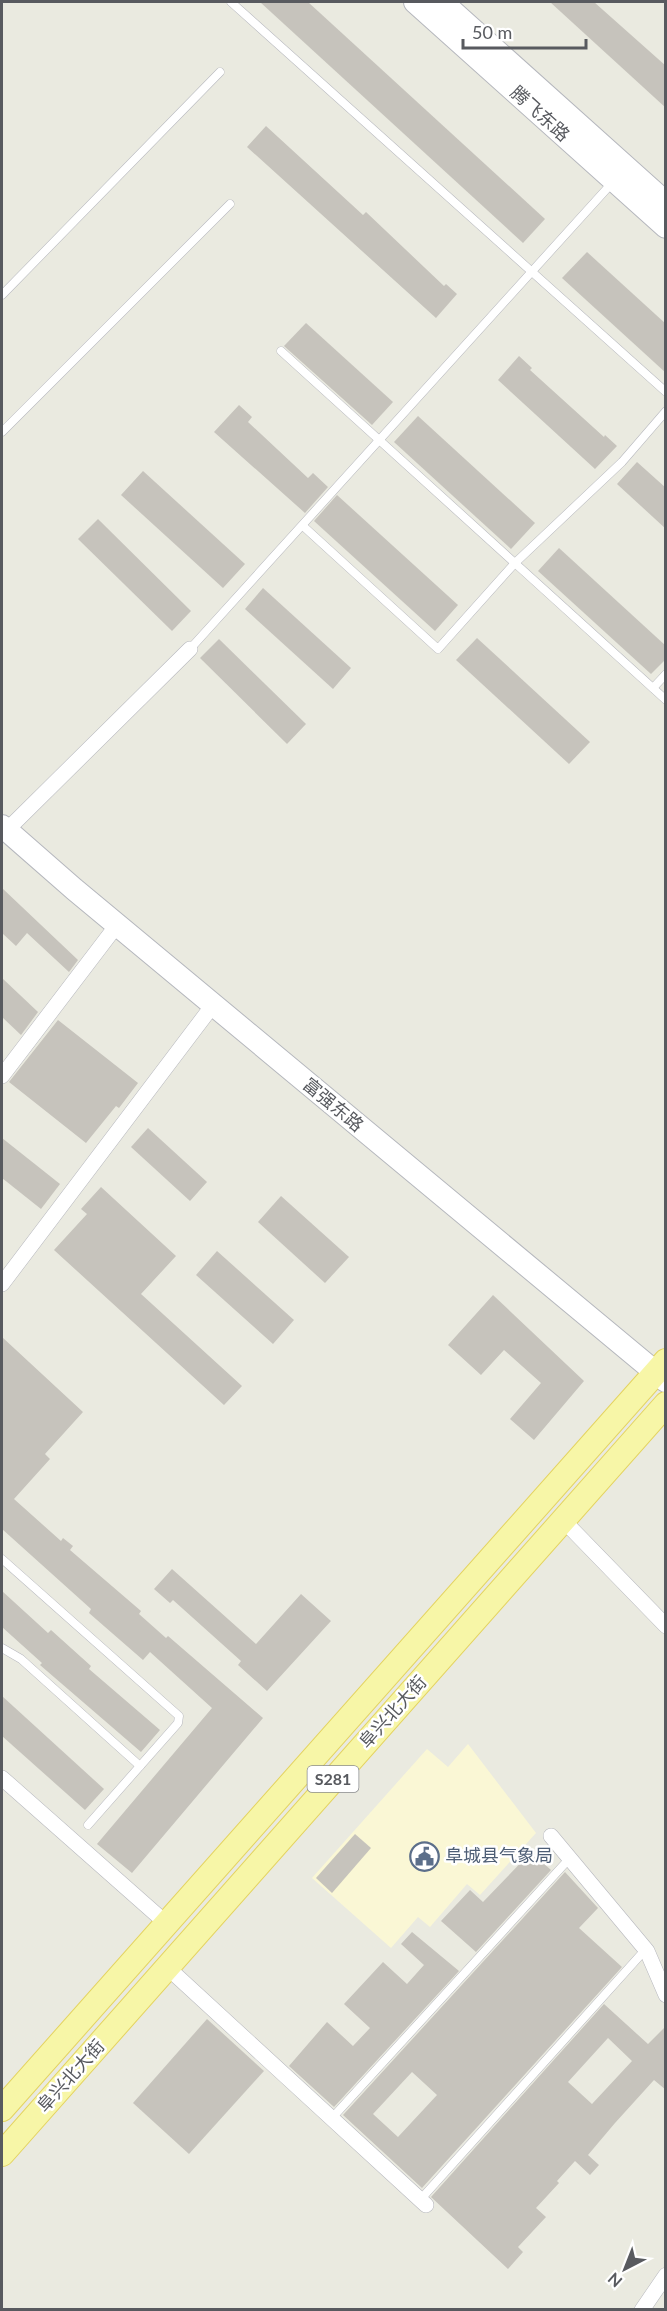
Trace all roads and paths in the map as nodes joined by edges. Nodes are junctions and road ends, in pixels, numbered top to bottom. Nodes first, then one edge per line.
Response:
1 (231, 2) edge
2 (415, 2) edge
3 (442, 2) edge
4 (220, 72) dead end
5 (614, 181) junction
6 (666, 203) edge
7 (230, 204) dead end
8 (666, 227) edge
9 (532, 272) junction
10 (2, 295) edge
11 (281, 351) dead end
12 (666, 392) edge
13 (666, 411) edge
14 (2, 432) edge
15 (381, 441) junction
16 (303, 526) junction
17 (515, 563) junction
18 (190, 649) joint
19 (666, 675) edge
20 (653, 688) junction
21 (666, 700) edge
22 (4, 828) edge
23 (117, 926) junction
24 (213, 1005) junction
25 (2, 1076) edge
26 (2, 1284) edge
27 (662, 1372) edge
28 (666, 1404) edge
29 (563, 1520) junction
30 (2, 1559) edge
31 (666, 1626) edge
32 (2, 1648) edge
33 (140, 1766) junction
34 (2, 1778) edge
35 (88, 1825) dead end
36 (551, 1836) dead end
37 (569, 1859) junction
38 (166, 1923) junction
39 (645, 1950) junction
40 (167, 1967) junction
41 (666, 1995) edge
42 (2, 2109) edge
43 (332, 2118) junction
44 (2, 2154) edge
45 (423, 2202) joint
46 (666, 2275) edge
47 (642, 2310) edge

1 - 9 lane
2 - 5 street, 腾飞东路
3 - 6 street, 腾飞东路
4 - 10 lane
5 - 8 street, 腾飞东路
5 - 9 lane
7 - 14 lane
9 - 12 lane
9 - 15 lane
11 - 15 lane
13 - 17 lane
15 - 16 lane
15 - 17 lane
16 - 17 lane
16 - 18 lane
17 - 20 lane
18 - 22 street
19 - 20 lane
20 - 21 lane
22 - 23 street, 富强东路
23 - 24 street, 富强东路
23 - 25 street
24 - 26 street
24 - 27 street, 富强东路
27 - 38 main road, 阜兴北大街 / S281
28 - 29 main road, 阜兴北大街 / S281
29 - 31 street
29 - 40 main road, 阜兴北大街 / S281
30 - 33 lane
32 - 33 lane
33 - 35 lane
34 - 38 street
36 - 37 street
37 - 39 street
37 - 43 lane
38 - 42 main road, 阜兴北大街 / S281
39 - 41 street
39 - 45 lane
40 - 43 street
40 - 44 main road, 阜兴北大街 / S281
43 - 45 street
46 - 47 street

